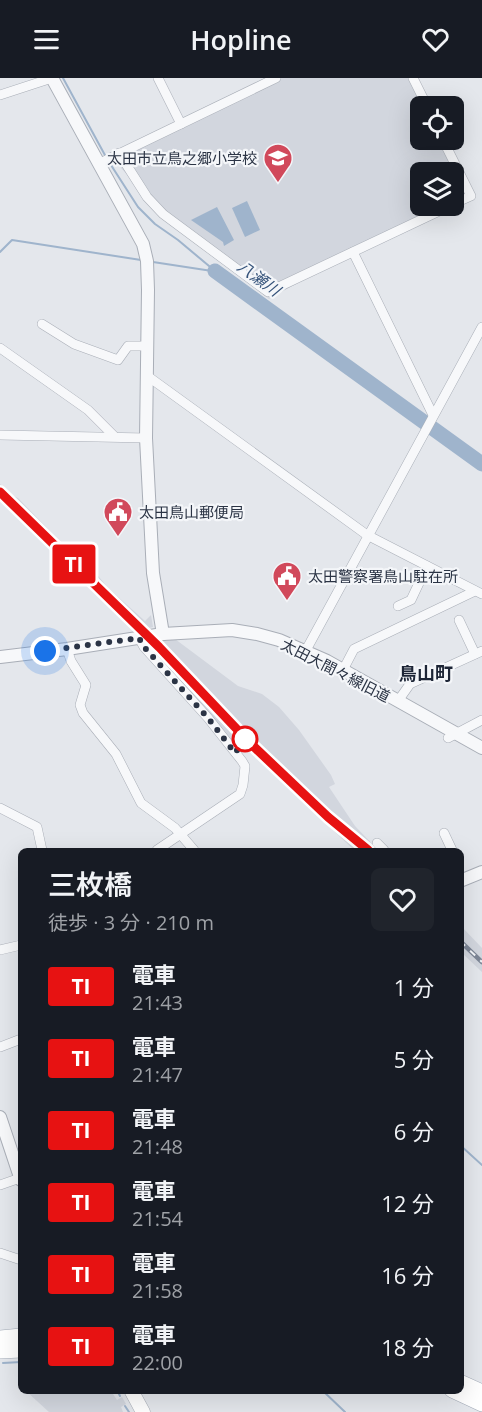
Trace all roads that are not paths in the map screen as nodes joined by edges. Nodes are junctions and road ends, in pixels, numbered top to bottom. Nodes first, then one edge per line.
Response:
1 (52, 78) edge
2 (159, 78) edge
3 (413, 78) edge
4 (272, 79) edge
5 (0, 94) edge
6 (422, 96) edge
7 (181, 124) junction
8 (108, 159) junction
9 (464, 182) edge
10 (464, 199) edge
11 (428, 216) edge
12 (354, 252) junction
13 (42, 324) dead end
14 (482, 327) edge
15 (147, 346) junction
16 (0, 348) edge
17 (146, 375) junction
18 (432, 418) junction
19 (0, 435) edge
20 (114, 436) junction
21 (146, 438) junction
22 (368, 536) junction
23 (428, 566) junction
24 (478, 592) edge
25 (398, 606) dead end
26 (459, 620) dead end
27 (163, 634) junction
28 (139, 638) junction
29 (67, 649) junction
30 (305, 652) junction
31 (478, 653) edge
32 (0, 657) edge
33 (343, 670) junction
34 (398, 701) junction
35 (482, 720) edge
36 (452, 736) junction
37 (482, 748) edge
38 (0, 807) edge
39 (180, 833) junction
40 (444, 833) dead end
41 (377, 843) dead end
42 (42, 848) edge
43 (160, 848) edge
44 (192, 848) edge
45 (382, 848) edge
46 (451, 848) edge
47 (482, 872) edge
48 (464, 879) edge
49 (18, 946) edge
50 (0, 950) edge
51 (18, 1041) edge
52 (0, 1047) edge
53 (0, 1117) edge
54 (18, 1170) edge
55 (18, 1180) edge
56 (0, 1185) edge
57 (0, 1253) edge
58 (18, 1259) edge
59 (18, 1336) edge
60 (0, 1338) edge
61 (18, 1350) edge
62 (0, 1351) edge
63 (464, 1384) edge
64 (482, 1392) edge
65 (133, 1394) edge
66 (461, 1394) edge
67 (482, 1404) edge
68 (143, 1412) edge

1 - 5 street
1 - 8 street
2 - 7 street
3 - 6 street
4 - 7 street
7 - 8 street
8 - 12 street
8 - 15 street
9 - 10 street
11 - 12 street
12 - 18 street
13 - 15 street
14 - 18 street
15 - 17 street
16 - 20 street
17 - 21 street
17 - 22 street
18 - 22 street
19 - 20 street
20 - 21 street
21 - 27 street
22 - 23 street
22 - 30 street
23 - 24 street
23 - 25 street
24 - 33 street
26 - 31 street
27 - 28 street, 太田大間々線旧道
27 - 30 street, 太田大間々線旧道
28 - 29 street, 太田大間々線旧道
28 - 39 street
29 - 32 street, 太田大間々線旧道
29 - 39 street
30 - 33 street, 太田大間々線旧道
31 - 34 street
33 - 34 street, 太田大間々線旧道
34 - 36 street, 太田大間々線旧道
35 - 36 street
36 - 37 street, 太田大間々線旧道
38 - 42 street
39 - 43 street
39 - 44 street
40 - 46 street
41 - 45 street
47 - 48 street
49 - 50 street
51 - 52 street
53 - 54 street
55 - 56 street
57 - 58 street
59 - 60 main road
61 - 62 main road
63 - 64 main road
65 - 68 main road
66 - 67 main road

